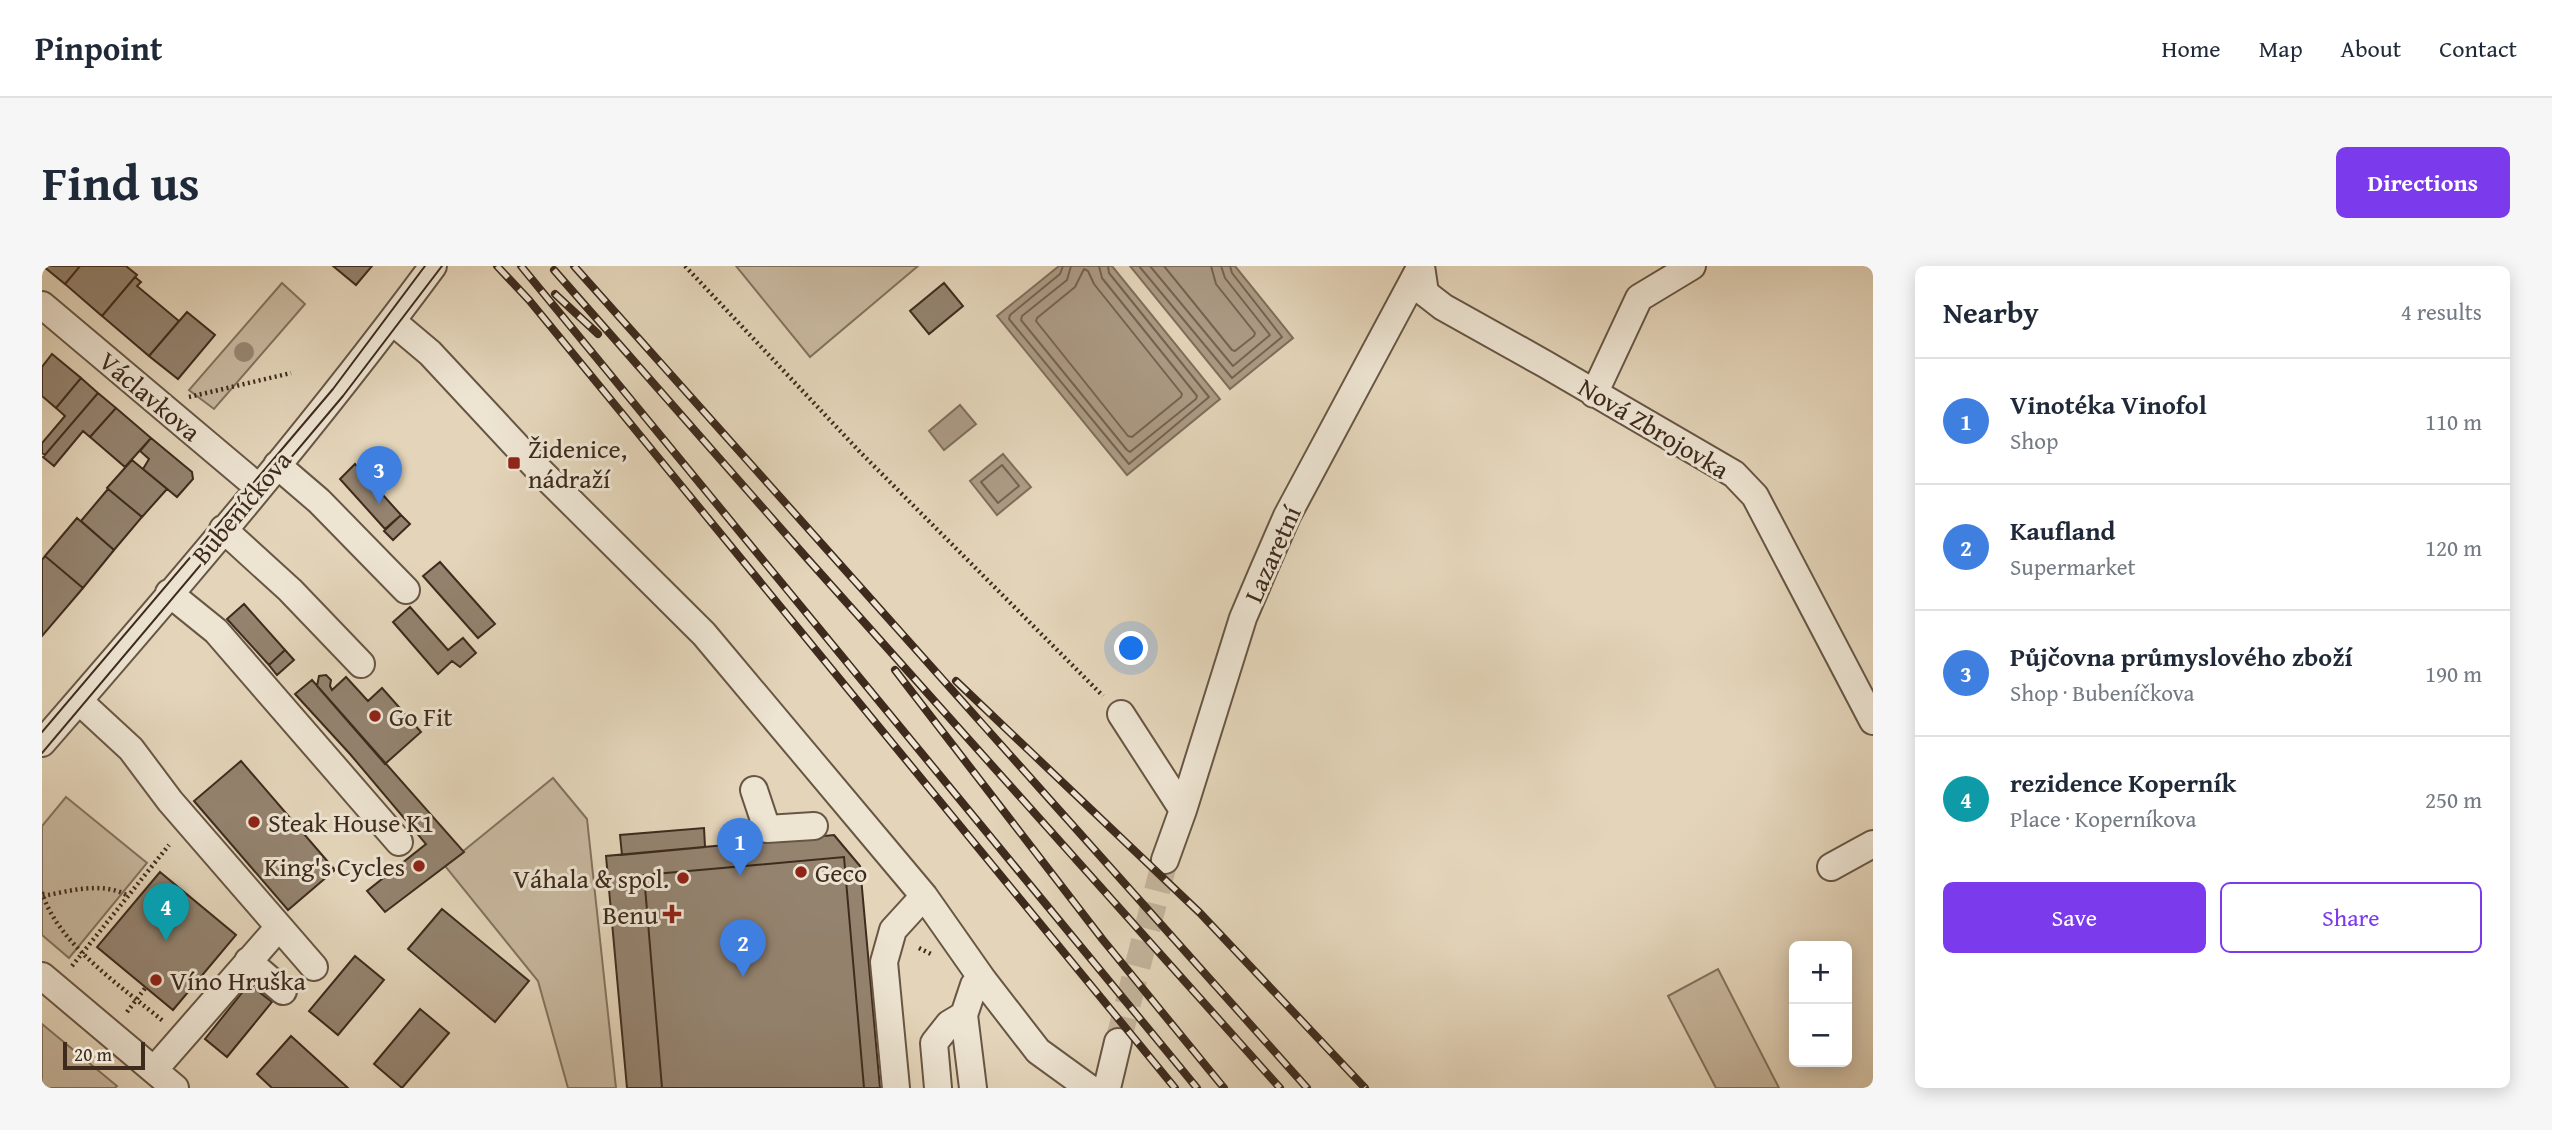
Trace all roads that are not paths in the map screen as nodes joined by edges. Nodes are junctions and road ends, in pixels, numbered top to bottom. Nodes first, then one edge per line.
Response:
1 (433, 266) edge
2 (1421, 266) edge
3 (1692, 266) edge
4 (42, 305) edge
5 (392, 321) junction
6 (1594, 394) junction
7 (277, 465) junction
8 (258, 487) junction
9 (223, 529) junction
10 (406, 590) dead end
11 (169, 593) junction
12 (361, 664) dead end
13 (79, 701) junction
14 (1121, 714) road end
15 (1873, 721) edge
16 (42, 743) edge
17 (754, 790) dead end
18 (1183, 810) junction
19 (814, 826) dead end
20 (399, 842) dead end
21 (1873, 844) edge
22 (1165, 860) tunnel mouth
23 (1831, 867) dead end
24 (924, 895) junction
25 (279, 927) junction
26 (248, 961) junction
27 (314, 967) dead end
28 (42, 976) edge
29 (983, 980) junction
30 (283, 991) dead end
31 (964, 1015) junction
32 (1118, 1042) tunnel mouth
33 (154, 1070) junction
34 (175, 1088) edge
35 (897, 1088) edge
36 (938, 1088) edge
37 (973, 1088) edge
38 (1089, 1088) edge
39 (1107, 1088) edge

1 - 5 street, Bubeníčkova
2 - 6 street, Nová Zbrojovka
2 - 18 street, Lazaretní
3 - 6 street
4 - 8 street, Václavkova
5 - 7 street, Bubeníčkova
5 - 24 street
6 - 15 street, Nová Zbrojovka
7 - 8 street, Bubeníčkova
7 - 10 street
8 - 9 street, Bubeníčkova
9 - 11 street, Bubeníčkova
9 - 12 street
11 - 13 street, Bubeníčkova
11 - 20 street
13 - 16 street, Bubeníčkova
13 - 25 street
14 - 18 street
17 - 19 street
18 - 22 street, Lazaretní
21 - 23 street
24 - 29 street
24 - 35 street
25 - 26 street
25 - 27 street
26 - 30 street
26 - 33 street
28 - 33 street
29 - 31 street
29 - 38 street
31 - 36 street
31 - 37 street
32 - 39 street
33 - 34 street

